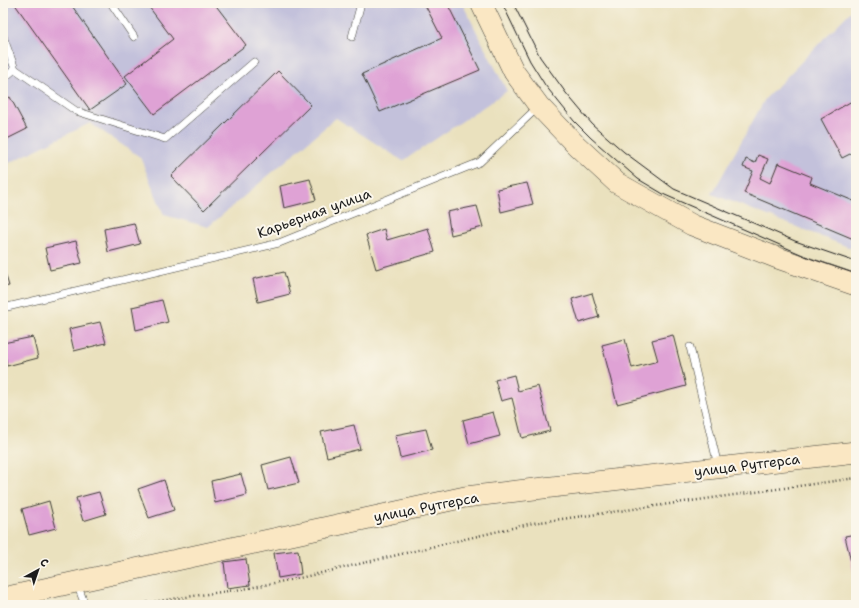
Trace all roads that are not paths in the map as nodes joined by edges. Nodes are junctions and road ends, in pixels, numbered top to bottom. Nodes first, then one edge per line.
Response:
1 (110, 3) edge
2 (361, 3) edge
3 (481, 3) edge
4 (3, 36) edge
5 (352, 36) dead end
6 (134, 37) dead end
7 (254, 62) dead end
8 (15, 69) junction
9 (3, 79) edge
10 (539, 106) junction
11 (856, 285) edge
12 (3, 308) edge
13 (690, 347) dead end
14 (856, 452) edge
15 (719, 468) junction
16 (76, 582) junction
17 (3, 598) edge
18 (85, 605) edge

1 - 6 lane
2 - 5 lane
3 - 10 main road
4 - 8 lane
7 - 8 lane
8 - 9 lane
10 - 11 main road
10 - 12 lane, Карьерная улица
13 - 15 lane
14 - 15 main road, улица Рутгерса
15 - 16 main road, улица Рутгерса
16 - 17 main road, улица Рутгерса
16 - 18 lane

